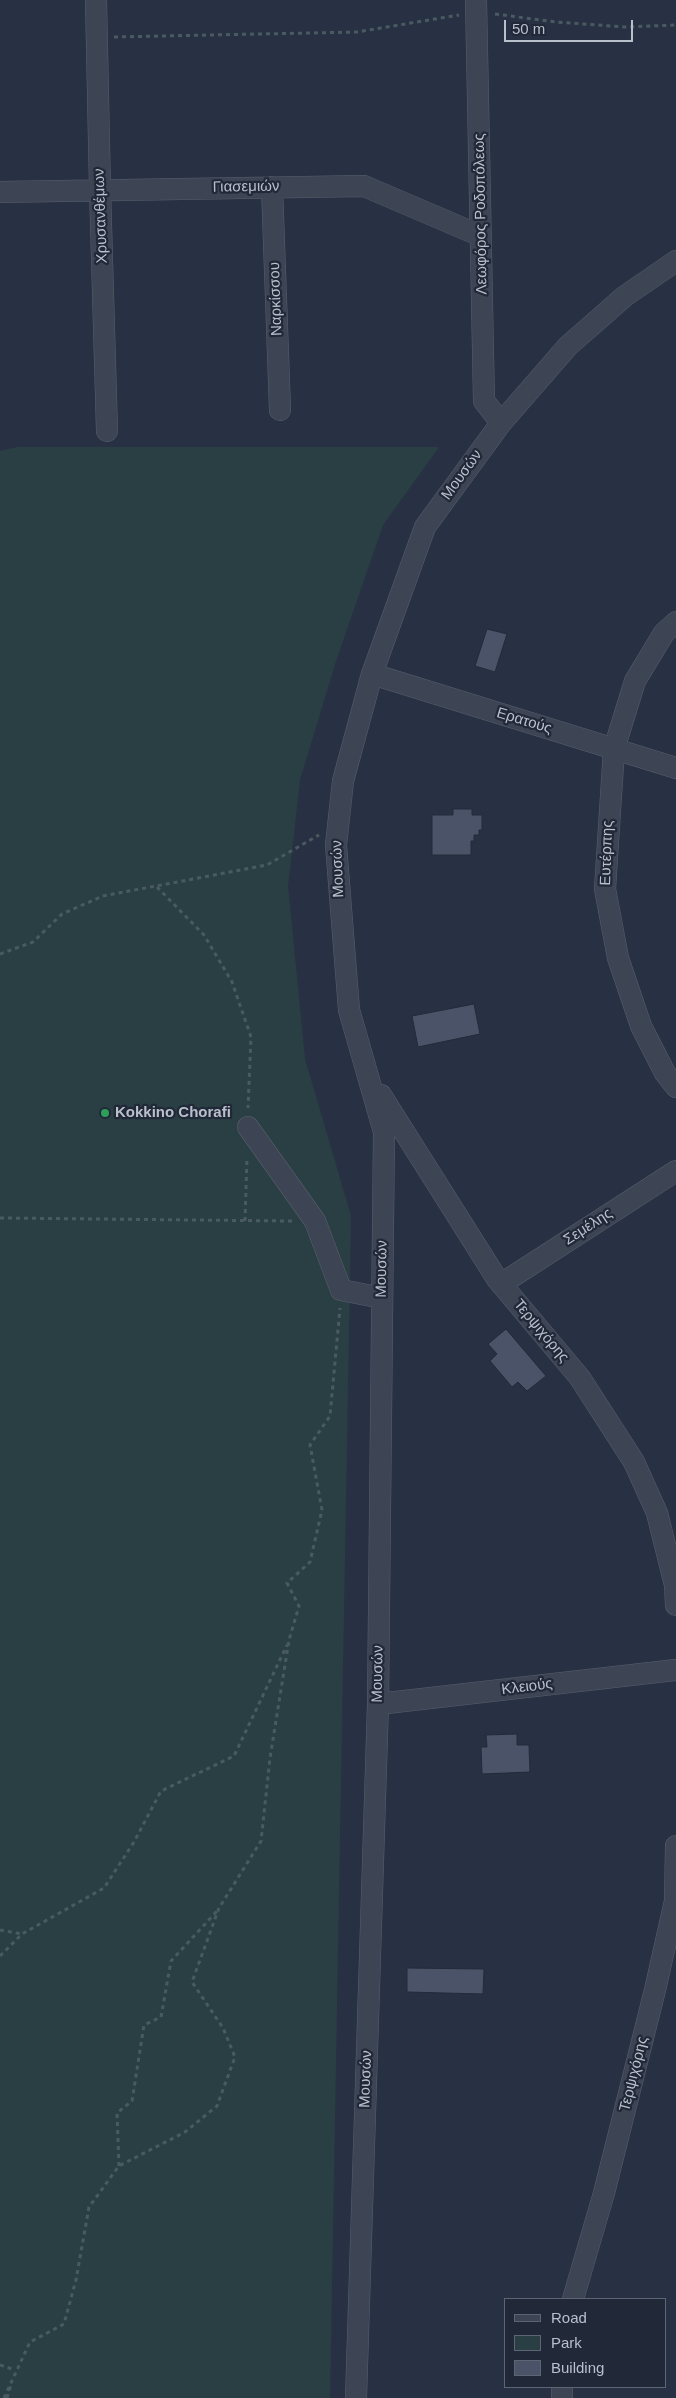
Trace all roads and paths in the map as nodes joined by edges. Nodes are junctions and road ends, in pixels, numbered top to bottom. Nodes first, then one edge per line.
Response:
1 (96, 0) edge
2 (476, 6) edge
3 (676, 25) edge
4 (98, 37) junction
5 (272, 187) junction
6 (100, 189) junction
7 (0, 192) edge
8 (481, 236) junction
9 (676, 261) edge
10 (280, 410) dead end
11 (500, 423) junction
12 (107, 431) dead end
13 (676, 622) edge
14 (372, 674) junction
15 (614, 749) junction
16 (676, 768) edge
17 (338, 824) junction
18 (157, 887) junction
19 (0, 954) edge
20 (368, 1074) joint
21 (676, 1087) edge
22 (248, 1127) junction
23 (393, 1131) junction
24 (676, 1171) edge
25 (0, 1218) edge
26 (245, 1221) junction
27 (315, 1222) junction
28 (501, 1284) junction
29 (341, 1290) junction
30 (382, 1298) junction
31 (676, 1605) edge
32 (289, 1640) junction
33 (676, 1670) edge
34 (378, 1704) junction
35 (676, 1846) edge
36 (220, 1908) junction
37 (0, 1930) edge
38 (22, 1934) junction
39 (0, 1956) edge
40 (119, 2166) junction
41 (573, 2298) edge
42 (0, 2365) edge
43 (15, 2370) junction
44 (4, 2398) edge
45 (7, 2398) edge
46 (356, 2398) edge

1 - 4 street, Χρυσανθέμων
2 - 3 path
2 - 4 path
2 - 8 street, Λεωφόρος Ροδοπόλεως
4 - 6 street, Χρυσανθέμων
5 - 6 street, Γιασεμιών
5 - 8 street, Γιασεμιών
5 - 10 street, Ναρκίσσου
6 - 7 street, Γιασεμιών
6 - 12 street, Χρυσανθέμων
8 - 11 street, Λεωφόρος Ροδοπόλεως
9 - 11 street, Μουσών
11 - 14 street, Μουσών
13 - 15 street, Ευτέρπης
14 - 15 street, Ερατούς
14 - 17 street, Μουσών
15 - 16 street, Ερατούς
15 - 21 street, Ευτέρπης
17 - 18 path
17 - 20 street, Μουσών
18 - 19 path
18 - 22 path
20 - 23 street, Τερψιχόρης
22 - 26 path
22 - 27 street
23 - 28 street, Τερψιχόρης
23 - 30 street, Μουσών
24 - 28 street, Σεμέλης
25 - 26 path
26 - 27 path
27 - 29 street
28 - 31 street, Τερψιχόρης
29 - 30 street
29 - 32 path
30 - 34 street, Μουσών
32 - 36 path
32 - 38 path
33 - 34 street, Κλειούς
34 - 46 street, Μουσών
35 - 41 street, Τερψιχόρης
36 - 40 path
36 - 40 path
37 - 38 path
38 - 39 path
40 - 43 path
42 - 43 path
43 - 44 path
43 - 45 path

